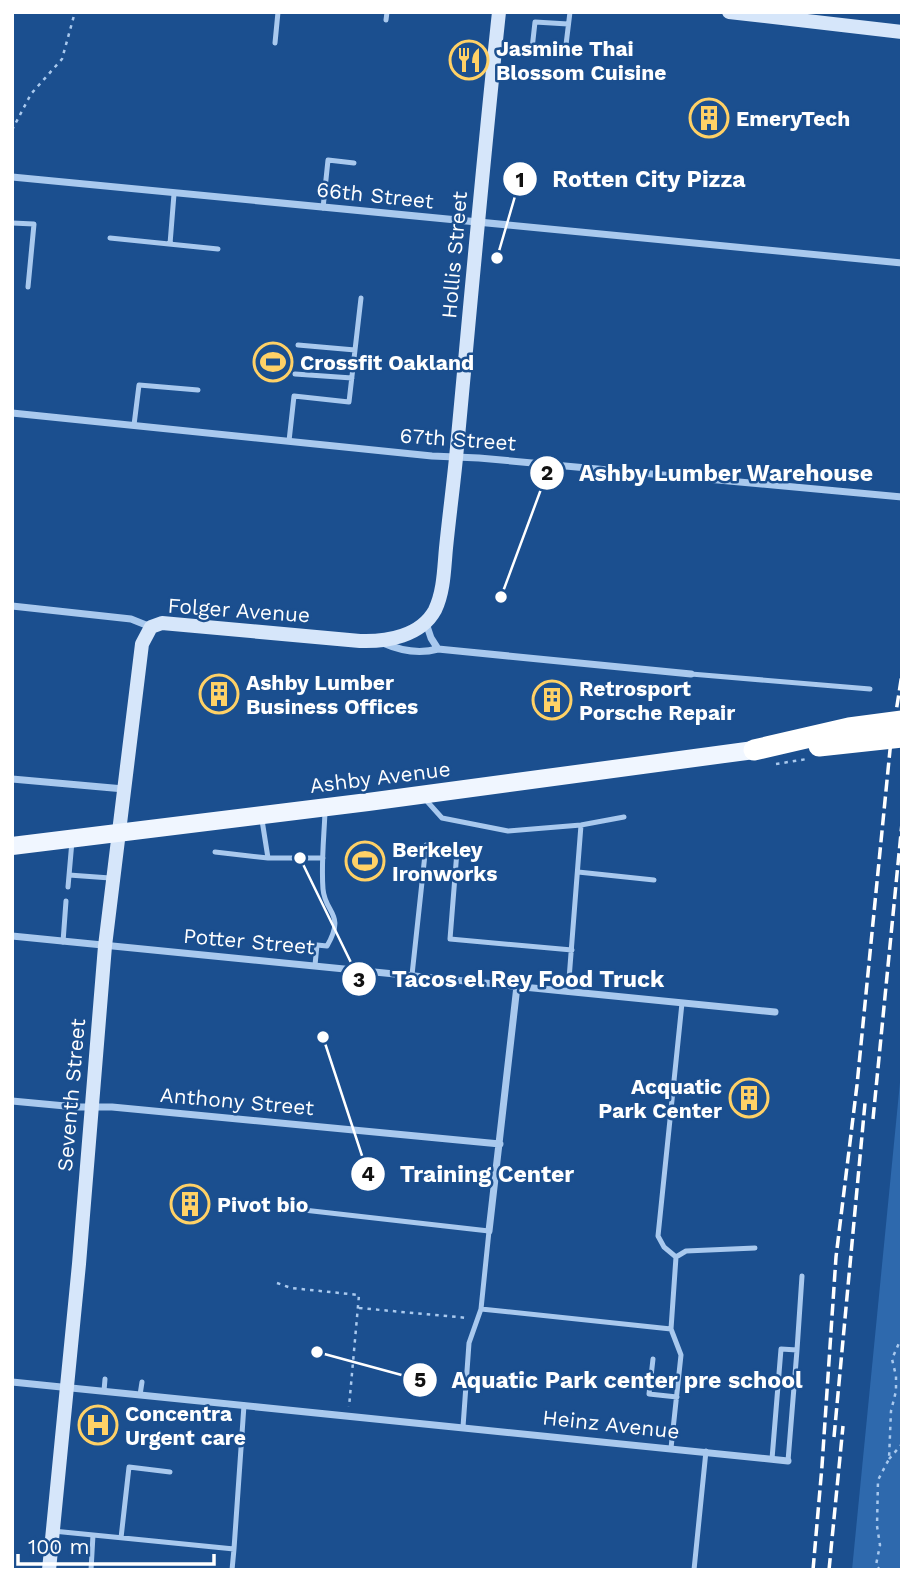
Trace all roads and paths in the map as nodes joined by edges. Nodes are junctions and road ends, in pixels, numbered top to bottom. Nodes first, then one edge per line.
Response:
1 (75, 12) edge
2 (278, 12) edge
3 (387, 12) edge
4 (499, 12) edge
5 (570, 12) edge
6 (729, 12) edge
7 (738, 13) edge
8 (386, 20) dead end
9 (568, 24) junction
10 (902, 32) edge
11 (275, 43) dead end
12 (12, 130) edge
13 (354, 163) dead end
14 (12, 177) edge
15 (174, 194) junction
16 (323, 208) junction
17 (12, 223) edge
18 (478, 223) junction
19 (110, 238) dead end
20 (170, 244) junction
21 (218, 249) dead end
22 (902, 263) edge
23 (28, 287) dead end
24 (360, 298) dead end
25 (298, 345) dead end
26 (355, 350) junction
27 (295, 374) dead end
28 (352, 378) junction
29 (198, 390) dead end
30 (12, 412) edge
31 (134, 425) junction
32 (289, 441) junction
33 (456, 457) junction
34 (902, 497) edge
35 (12, 606) edge
36 (426, 623) junction
37 (151, 627) junction
38 (380, 641) junction
39 (438, 649) junction
40 (691, 674) joint
41 (870, 689) dead end
42 (902, 721) edge
43 (902, 737) edge
44 (754, 750) junction
45 (12, 779) edge
46 (125, 789) junction
47 (422, 795) junction
48 (325, 807) junction
49 (261, 815) junction
50 (624, 817) dead end
51 (581, 825) junction
52 (119, 834) junction
53 (72, 839) junction
54 (426, 845) dead end
55 (12, 846) edge
56 (457, 851) dead end
57 (215, 852) dead end
58 (268, 858) junction
59 (323, 858) junction
60 (578, 872) junction
61 (69, 874) junction
62 (114, 878) junction
63 (653, 880) dead end
64 (68, 887) dead end
65 (66, 901) dead end
66 (12, 936) edge
67 (63, 942) junction
68 (105, 946) junction
69 (572, 950) junction
70 (315, 965) junction
71 (412, 975) junction
72 (517, 986) junction
73 (568, 992) junction
74 (682, 1003) junction
75 (775, 1012) dead end
76 (12, 1101) edge
77 (91, 1107) junction
78 (500, 1144) junction
79 (286, 1208) dead end
80 (489, 1231) junction
81 (754, 1248) dead end
82 (676, 1257) junction
83 (802, 1276) dead end
84 (277, 1283) dead end
85 (358, 1308) junction
86 (481, 1309) junction
87 (478, 1318) junction
88 (671, 1329) junction
89 (902, 1342) edge
90 (797, 1350) junction
91 (653, 1359) dead end
92 (105, 1379) dead end
93 (12, 1382) edge
94 (142, 1382) dead end
95 (67, 1387) junction
96 (104, 1391) junction
97 (140, 1395) junction
98 (677, 1397) junction
99 (244, 1405) junction
100 (348, 1415) junction
101 (463, 1427) junction
102 (902, 1444) edge
103 (671, 1448) junction
104 (706, 1451) junction
105 (772, 1459) junction
106 (889, 1459) junction
107 (788, 1461) joint
108 (170, 1472) dead end
109 (53, 1531) junction
110 (93, 1535) junction
111 (121, 1538) junction
112 (234, 1549) junction
113 (877, 1568) edge
114 (49, 1570) edge
115 (90, 1570) edge
116 (232, 1570) edge
117 (694, 1570) edge

1 - 12 path
2 - 11 lane
3 - 8 lane
4 - 18 street, Hollis Street
5 - 9 lane
6 - 7 street
7 - 10 street
9 - 9 lane
13 - 16 lane
14 - 15 street, 66th Street
15 - 16 street, 66th Street
15 - 20 lane
16 - 18 street, 66th Street
17 - 23 lane
18 - 22 street, 66th Street
18 - 33 street, Hollis Street
19 - 20 lane
20 - 21 lane
24 - 26 lane
25 - 26 lane
26 - 28 lane
27 - 28 lane
28 - 32 lane
29 - 31 lane
30 - 31 street, 67th Street
31 - 32 street, 67th Street
32 - 33 street, 67th Street
33 - 34 street, 67th Street
33 - 36 street, Hollis Street
35 - 37 street, Folger Avenue
36 - 38 street, Folger Avenue
36 - 39 street
37 - 38 street, Folger Avenue
37 - 46 street, Seventh Street
38 - 39 street, Folger Avenue
39 - 40 street, Folger Avenue
40 - 41 lane
42 - 44 highway
43 - 44 highway
44 - 47 main road, Ashby Avenue
45 - 46 street
46 - 52 street, Seventh Street
47 - 48 main road, Ashby Avenue
47 - 51 lane
48 - 49 main road, Ashby Avenue
48 - 59 lane
49 - 52 main road, Ashby Avenue
49 - 58 lane
50 - 51 lane
51 - 60 lane
52 - 53 main road, Ashby Avenue
52 - 62 street, Seventh Street
53 - 55 main road, Ashby Avenue
53 - 61 lane
54 - 71 lane
56 - 69 lane
57 - 58 lane
58 - 59 lane
59 - 70 lane
60 - 63 lane
60 - 69 lane
61 - 62 lane
61 - 64 lane
62 - 68 street, Seventh Street
65 - 67 lane
66 - 67 street, Potter Street
67 - 68 street, Potter Street
68 - 70 street, Potter Street
68 - 77 street, Seventh Street
69 - 73 lane
70 - 71 street, Potter Street
71 - 72 street, Potter Street
72 - 73 street, Potter Street
72 - 78 street
73 - 74 street, Potter Street
74 - 75 street, Potter Street
74 - 82 lane
76 - 77 street, Anthony Street
77 - 78 street, Anthony Street
77 - 95 street, Seventh Street
78 - 80 street
79 - 80 lane
80 - 86 lane
81 - 82 lane
82 - 88 lane
83 - 90 lane
84 - 85 path
85 - 87 path
85 - 100 path
86 - 87 lane
86 - 88 lane
87 - 101 lane
88 - 98 lane
89 - 106 path
90 - 105 lane
90 - 107 lane
91 - 98 lane
92 - 96 lane
93 - 95 street, Heinz Avenue
94 - 97 lane
95 - 96 street, Heinz Avenue
95 - 109 street, Seventh Street
96 - 97 street, Heinz Avenue
97 - 99 street, Heinz Avenue
98 - 103 lane
99 - 100 street, Heinz Avenue
99 - 112 lane
100 - 101 street, Heinz Avenue
101 - 103 street, Heinz Avenue
102 - 106 path
103 - 104 street, Heinz Avenue
104 - 105 street, Heinz Avenue
104 - 117 lane
105 - 107 street, Heinz Avenue
106 - 113 path
108 - 111 lane
109 - 110 lane
109 - 114 street, Seventh Street
110 - 111 lane
110 - 115 lane
111 - 112 lane
112 - 116 lane

